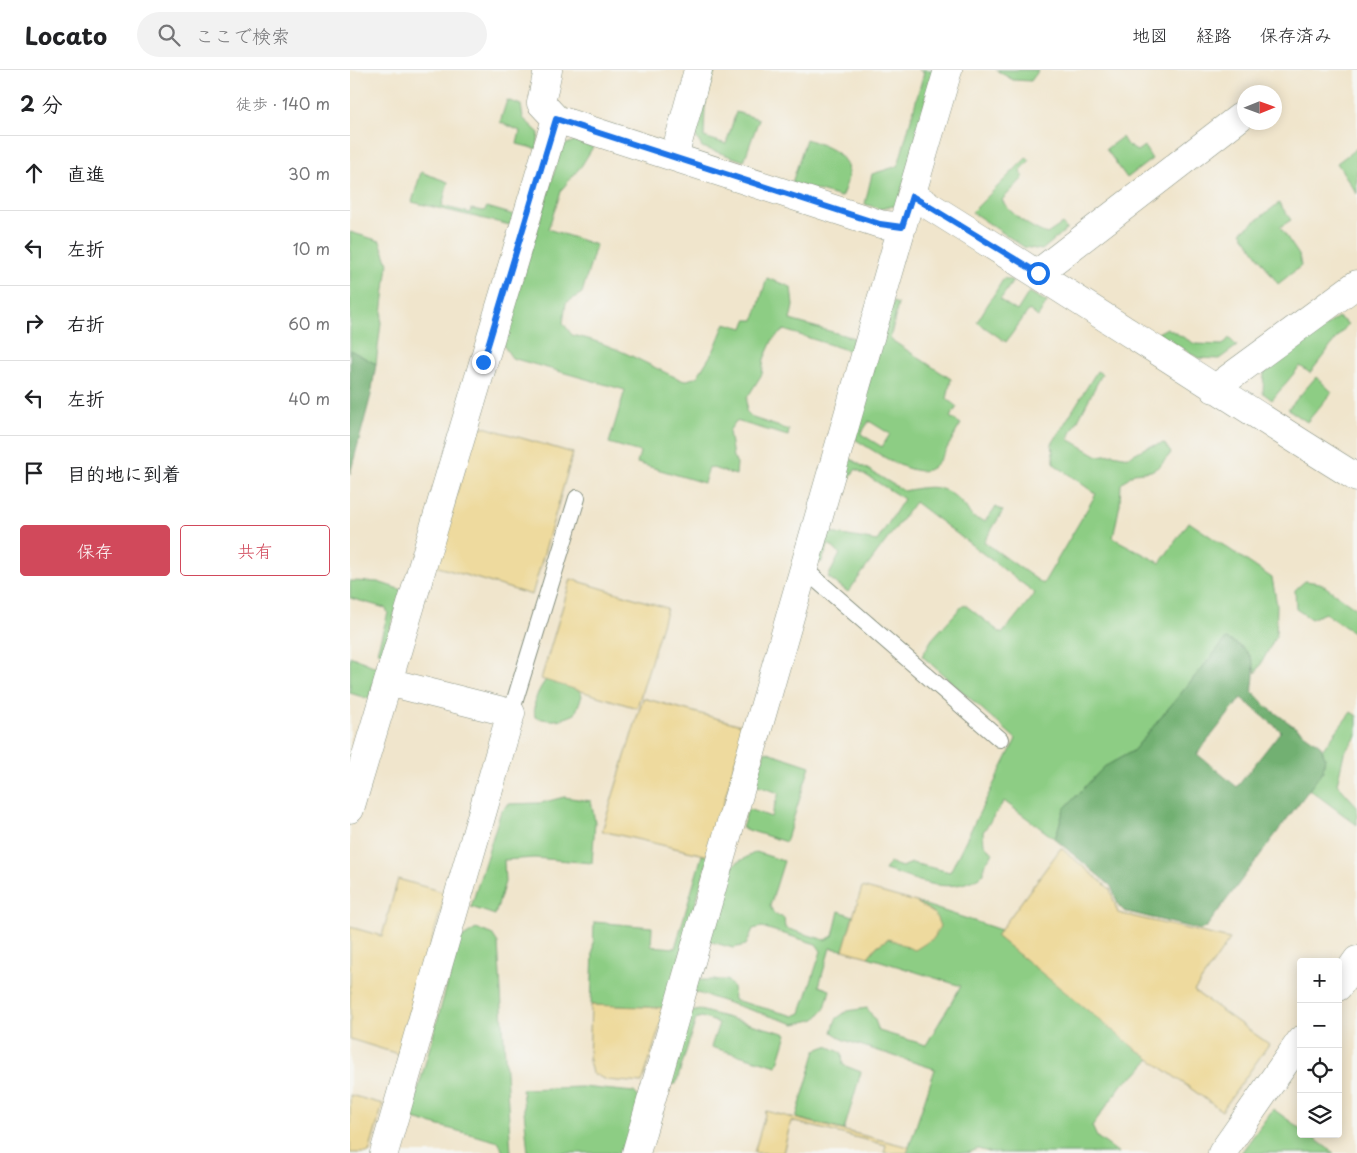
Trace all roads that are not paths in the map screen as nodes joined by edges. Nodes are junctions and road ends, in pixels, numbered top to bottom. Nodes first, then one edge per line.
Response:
1 (548, 70) edge
2 (698, 70) edge
3 (948, 70) edge
4 (1237, 118) edge
5 (556, 119) junction
6 (674, 157) junction
7 (912, 196) junction
8 (902, 227) junction
9 (1038, 273) junction
10 (1357, 284) edge
11 (1214, 389) junction
12 (1357, 478) edge
13 (577, 498) dead end
14 (804, 569) junction
15 (388, 682) junction
16 (511, 713) junction
17 (1000, 739) dead end
18 (350, 809) edge
19 (1357, 960) edge
20 (1342, 981) edge
21 (1297, 1046) edge
22 (384, 1153) edge
23 (636, 1153) edge
24 (1222, 1153) edge

1 - 5 street
2 - 6 street
3 - 7 street
4 - 9 street
5 - 6 street
5 - 15 street
6 - 8 street
7 - 8 street
7 - 9 street
8 - 14 street
9 - 11 street
10 - 11 street
11 - 12 street
13 - 16 lane
14 - 17 lane
14 - 23 street
15 - 16 street
15 - 18 street
16 - 22 street
19 - 20 street
21 - 24 street

